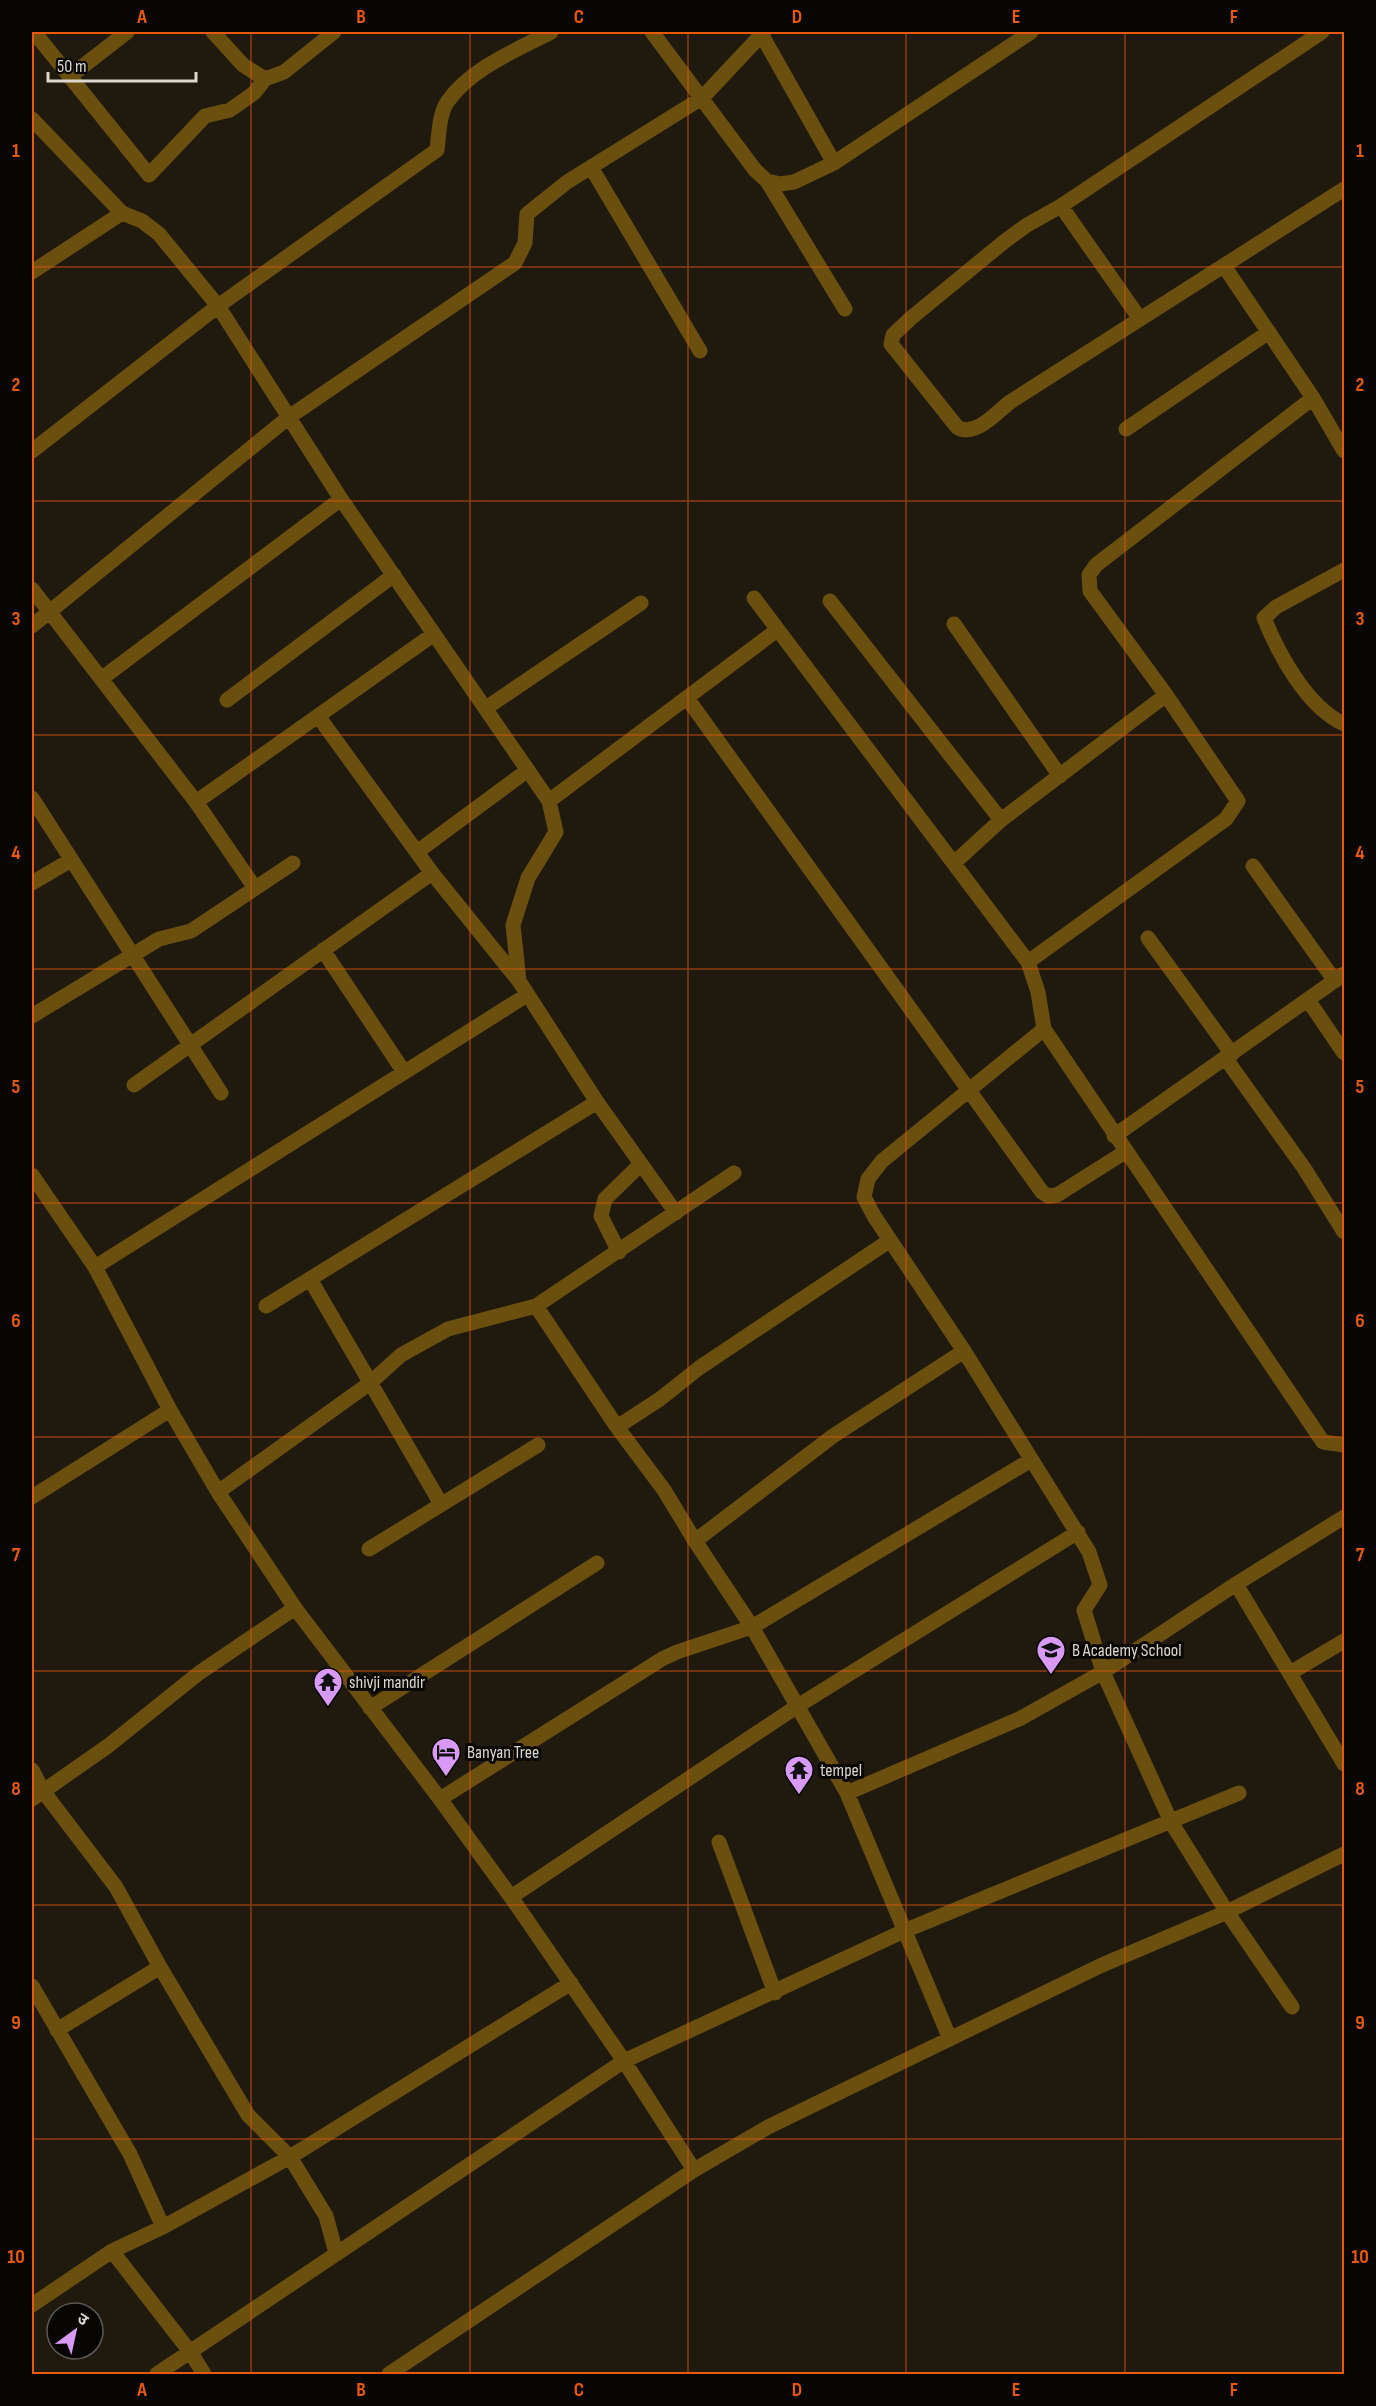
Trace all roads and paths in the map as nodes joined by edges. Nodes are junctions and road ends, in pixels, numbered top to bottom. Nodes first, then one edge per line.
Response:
1 (34, 32) edge
2 (127, 32) edge
3 (213, 32) edge
4 (334, 32) edge
5 (551, 32) edge
6 (652, 32) edge
7 (762, 32) edge
8 (1031, 32) edge
9 (1322, 32) edge
10 (69, 77) junction
11 (265, 79) junction
12 (702, 98) junction
13 (32, 118) edge
14 (834, 163) junction
15 (591, 167) junction
16 (767, 181) junction
17 (1344, 189) edge
18 (1061, 206) junction
19 (122, 213) junction
20 (1224, 266) junction
21 (32, 272) edge
22 (218, 306) junction
23 (845, 309) dead end
24 (1140, 319) junction
25 (1269, 332) junction
26 (700, 351) dead end
27 (1313, 398) junction
28 (289, 417) junction
29 (1126, 429) dead end
30 (1344, 451) edge
31 (32, 452) edge
32 (341, 499) junction
33 (1344, 570) edge
34 (394, 575) junction
35 (32, 589) edge
36 (754, 598) dead end
37 (830, 601) dead end
38 (641, 603) dead end
39 (50, 612) junction
40 (954, 624) dead end
41 (32, 626) edge
42 (777, 630) junction
43 (434, 634) junction
44 (101, 680) junction
45 (1166, 695) junction
46 (687, 698) junction
47 (227, 700) dead end
48 (486, 708) junction
49 (318, 716) junction
50 (1344, 724) edge
51 (528, 770) junction
52 (1060, 776) junction
53 (32, 798) edge
54 (549, 801) junction
55 (196, 802) junction
56 (1001, 820) junction
57 (417, 852) junction
58 (72, 861) junction
59 (954, 862) junction
60 (293, 863) dead end
61 (1253, 866) dead end
62 (432, 873) junction
63 (32, 883) edge
64 (255, 888) junction
65 (1148, 938) dead end
66 (323, 950) junction
67 (132, 955) junction
68 (1028, 962) junction
69 (1340, 977) edge
70 (519, 981) junction
71 (527, 995) junction
72 (1308, 1000) junction
73 (32, 1016) edge
74 (1044, 1029) junction
75 (191, 1045) junction
76 (1344, 1053) edge
77 (1229, 1057) junction
78 (404, 1072) junction
79 (134, 1085) dead end
80 (970, 1090) junction
81 (221, 1093) dead end
82 (597, 1102) junction
83 (1114, 1136) junction
84 (1125, 1152) junction
85 (641, 1164) junction
86 (734, 1173) dead end
87 (32, 1175) edge
88 (1339, 1208) edge
89 (676, 1213) junction
90 (1344, 1232) edge
91 (889, 1241) junction
92 (619, 1252) junction
93 (95, 1267) junction
94 (310, 1279) junction
95 (266, 1306) dead end
96 (536, 1306) junction
97 (964, 1350) junction
98 (370, 1383) junction
99 (170, 1410) junction
100 (617, 1427) junction
101 (538, 1445) dead end
102 (1344, 1445) edge
103 (1031, 1460) junction
104 (218, 1492) junction
105 (32, 1497) edge
106 (441, 1504) junction
107 (1344, 1518) edge
108 (1078, 1532) junction
109 (695, 1542) junction
110 (369, 1549) dead end
111 (597, 1563) dead end
112 (1236, 1584) junction
113 (295, 1608) junction
114 (752, 1627) junction
115 (1344, 1641) edge
116 (1103, 1672) junction
117 (1290, 1674) junction
118 (796, 1707) junction
119 (370, 1708) junction
120 (1344, 1764) edge
121 (32, 1770) edge
122 (847, 1793) junction
123 (1239, 1793) dead end
124 (37, 1795) edge
125 (440, 1799) junction
126 (1171, 1822) junction
127 (719, 1842) dead end
128 (1344, 1854) edge
129 (511, 1897) junction
130 (1227, 1912) junction
131 (904, 1931) junction
132 (159, 1967) junction
133 (570, 1983) junction
134 (32, 1986) edge
135 (775, 1993) junction
136 (1292, 2007) dead end
137 (57, 2030) junction
138 (950, 2039) junction
139 (624, 2061) junction
140 (290, 2157) junction
141 (694, 2170) junction
142 (163, 2227) junction
143 (112, 2250) junction
144 (336, 2253) junction
145 (32, 2305) edge
146 (191, 2353) junction
147 (157, 2374) edge
148 (204, 2374) edge
149 (389, 2374) edge

1 - 10 street
2 - 10 street
3 - 11 street
4 - 11 street
5 - 22 street
6 - 12 street
7 - 12 street
7 - 14 street
8 - 14 street
9 - 18 street
10 - 11 street
12 - 15 street
12 - 16 street
13 - 19 street
14 - 16 street
15 - 26 street
15 - 28 street
16 - 23 street
17 - 20 street
18 - 24 street
18 - 24 street
19 - 21 street
19 - 22 street
20 - 24 street
20 - 25 street
22 - 28 street
22 - 31 street
25 - 27 street
25 - 29 street
27 - 30 street
27 - 45 street
28 - 32 street
28 - 39 street
32 - 34 street
32 - 44 street
33 - 50 street
34 - 43 street
34 - 47 street
35 - 39 street
36 - 42 street
37 - 56 street
38 - 48 street
39 - 41 street
39 - 44 street
40 - 52 street
42 - 46 street
42 - 59 street
43 - 48 street
43 - 49 street
44 - 55 street
45 - 52 street
45 - 68 street
46 - 54 street
46 - 80 street
48 - 51 street
49 - 55 street
49 - 57 street
51 - 54 street
51 - 57 street
52 - 56 street
53 - 58 street
54 - 70 street
55 - 64 street
56 - 59 street
57 - 62 street
58 - 63 street
58 - 67 street
59 - 68 street
60 - 64 street
61 - 69 street
62 - 66 street
62 - 70 street
64 - 67 street
65 - 77 street
66 - 75 street
66 - 78 street
67 - 73 street
67 - 75 street
68 - 74 street
69 - 72 street
70 - 71 street
71 - 78 street
71 - 82 street
72 - 76 street
72 - 77 street
74 - 80 street
74 - 83 street
75 - 79 street
75 - 81 street
77 - 83 street
77 - 88 street
78 - 93 street
80 - 84 street
80 - 91 street
82 - 85 street
82 - 94 street
83 - 84 street
84 - 102 street
85 - 89 street
85 - 92 street
86 - 89 street
87 - 93 street
88 - 90 street
89 - 92 street
91 - 97 street
91 - 100 street
92 - 96 street
93 - 99 street
94 - 95 street
94 - 98 street
96 - 98 street
96 - 100 street
97 - 103 street
97 - 109 street
98 - 104 street
98 - 106 street
99 - 104 street
99 - 105 street
100 - 109 street
101 - 106 street
103 - 108 street
103 - 114 street
104 - 113 street
106 - 110 street
107 - 112 street
108 - 116 street
108 - 118 street
109 - 114 street
111 - 119 street
112 - 116 street
112 - 117 street
113 - 119 street
113 - 124 street
114 - 118 street
114 - 125 street
115 - 117 street
116 - 122 street
116 - 126 street
117 - 120 street
118 - 122 street
118 - 129 street
119 - 125 street
121 - 124 street
122 - 131 street
123 - 126 street
124 - 132 street
125 - 129 street
126 - 130 street
126 - 131 street
127 - 135 street
128 - 130 street
129 - 133 street
130 - 136 street
130 - 138 street
131 - 135 street
131 - 138 street
132 - 137 street
132 - 140 street
133 - 139 street
133 - 140 street
134 - 137 street
135 - 139 street
137 - 142 street
138 - 141 street
139 - 141 street
139 - 144 street
140 - 142 street
140 - 144 street
141 - 149 street
142 - 143 street
143 - 145 street
143 - 146 street
144 - 146 street
146 - 147 street
146 - 148 street

